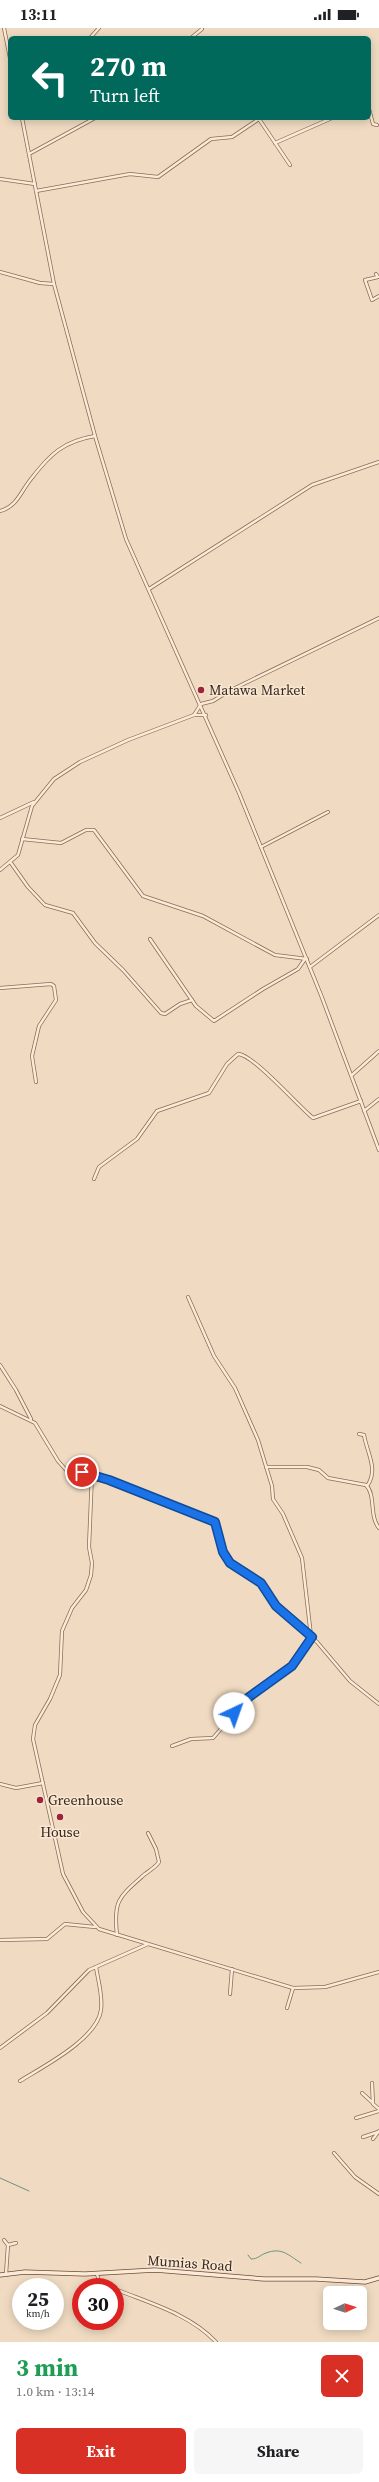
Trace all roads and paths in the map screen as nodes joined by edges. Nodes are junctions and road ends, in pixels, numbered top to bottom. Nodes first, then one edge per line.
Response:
1 (4, 28) edge
2 (99, 28) edge
3 (202, 29) dead end
4 (92, 36) edge
5 (193, 36) edge
6 (8, 48) edge
7 (371, 116) edge
8 (22, 120) edge
9 (91, 120) edge
10 (258, 120) edge
11 (260, 120) edge
12 (327, 120) edge
13 (376, 125) dead end
14 (275, 142) junction
15 (29, 154) junction
16 (290, 165) dead end
17 (0, 180) edge
18 (35, 184) junction
19 (36, 191) junction
20 (0, 272) edge
21 (376, 274) dead end
22 (54, 284) junction
23 (379, 296) edge
24 (95, 436) junction
25 (379, 462) edge
26 (0, 511) edge
27 (149, 589) junction
28 (379, 618) edge
29 (201, 704) junction
30 (194, 715) junction
31 (206, 715) junction
32 (34, 802) junction
33 (328, 812) dead end
34 (0, 818) edge
35 (22, 839) junction
36 (261, 847) junction
37 (11, 863) junction
38 (0, 870) edge
39 (379, 915) edge
40 (150, 939) dead end
41 (306, 959) junction
42 (310, 967) junction
43 (0, 988) edge
44 (192, 1000) junction
45 (379, 1051) edge
46 (352, 1075) junction
47 (36, 1082) dead end
48 (379, 1099) edge
49 (361, 1101) junction
50 (364, 1110) junction
51 (379, 1150) edge
52 (94, 1179) dead end
53 (188, 1297) dead end
54 (0, 1365) edge
55 (0, 1406) edge
56 (31, 1420) junction
57 (359, 1434) dead end
58 (266, 1467) junction
59 (92, 1474) junction
60 (367, 1486) junction
61 (379, 1528) edge
62 (312, 1637) junction
63 (379, 1704) edge
64 (172, 1746) dead end
65 (43, 1783) junction
66 (0, 1784) edge
67 (148, 1834) dead end
68 (95, 1927) junction
69 (117, 1935) junction
70 (0, 1940) edge
71 (148, 1944) junction
72 (96, 1967) junction
73 (232, 1969) junction
74 (379, 1972) edge
75 (293, 1988) junction
76 (230, 1994) dead end
77 (287, 2008) dead end
78 (0, 2048) edge
79 (20, 2081) dead end
80 (372, 2083) dead end
81 (362, 2093) dead end
82 (373, 2104) junction
83 (379, 2110) edge
84 (356, 2118) dead end
85 (378, 2132) edge
86 (362, 2137) dead end
87 (373, 2139) dead end
88 (334, 2153) dead end
89 (379, 2194) edge
90 (4, 2240) dead end
91 (16, 2243) dead end
92 (8, 2245) junction
93 (6, 2274) junction
94 (97, 2274) junction
95 (0, 2275) edge
96 (98, 2278) edge
97 (379, 2278) edge
98 (124, 2292) edge
99 (216, 2342) edge

1 - 6 street
2 - 4 street
3 - 5 street
7 - 13 street
8 - 15 street
9 - 15 street
10 - 19 street
11 - 14 street
12 - 14 street
14 - 16 street
15 - 18 street
17 - 18 street
18 - 19 street
19 - 22 street
20 - 22 street
21 - 23 street
22 - 24 street
24 - 26 street
24 - 27 street
25 - 27 street
27 - 29 street
28 - 29 street
29 - 30 street
29 - 31 street
30 - 31 street
30 - 32 street
31 - 36 street
32 - 34 street
32 - 35 street
33 - 36 street
35 - 37 street
35 - 41 street
36 - 41 street
37 - 38 street
37 - 44 street
39 - 42 street
40 - 44 street
41 - 42 street
41 - 44 street
42 - 46 street
43 - 47 street
45 - 46 street
46 - 49 street
48 - 50 street
49 - 50 street
49 - 52 street
50 - 51 street
53 - 58 street
54 - 56 street
55 - 56 street
56 - 59 street
57 - 60 street
58 - 60 street
58 - 62 street
59 - 62 street
59 - 65 street
60 - 61 street
62 - 63 street
62 - 64 street
65 - 66 street
65 - 68 street
67 - 69 street
68 - 69 street
68 - 70 street
69 - 71 street
71 - 72 street
71 - 73 street
72 - 78 street
72 - 79 street
73 - 75 street
73 - 76 street
74 - 75 street
75 - 77 street
80 - 82 street
81 - 82 street
82 - 83 street
83 - 84 street
85 - 86 street
85 - 87 street
88 - 89 street
90 - 92 street
91 - 92 street
92 - 93 street
93 - 94 street, Mumias Road
93 - 95 street, Mumias Road
94 - 96 street
94 - 97 street, Mumias Road
98 - 99 street

